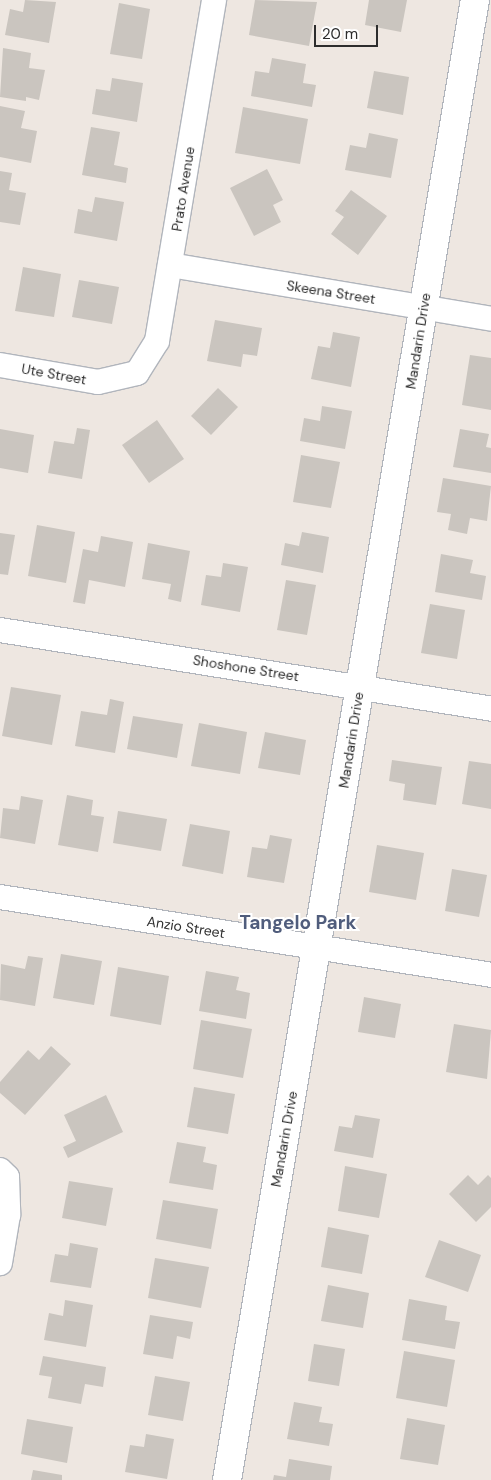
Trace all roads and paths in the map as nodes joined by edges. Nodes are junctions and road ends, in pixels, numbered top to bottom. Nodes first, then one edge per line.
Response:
1 (214, 0) edge
2 (475, 0) edge
3 (170, 265) junction
4 (424, 307) junction
5 (491, 319) edge
6 (0, 365) edge
7 (138, 373) joint
8 (0, 630) edge
9 (360, 686) junction
10 (491, 709) edge
11 (0, 897) edge
12 (317, 948) junction
13 (491, 976) edge
14 (3, 1173) edge
15 (0, 1263) edge
16 (227, 1480) edge

1 - 3 street, Prato Avenue
2 - 4 street, Mandarin Drive
3 - 4 street, Skeena Street
3 - 7 street, Prato Avenue
4 - 5 street, Skeena Street
4 - 9 street, Mandarin Drive
6 - 7 street, Ute Street
8 - 9 street, Shoshone Street
9 - 10 street, Shoshone Street
9 - 12 street, Mandarin Drive
11 - 12 street, Anzio Street
12 - 13 street, Anzio Street
12 - 16 street, Mandarin Drive
14 - 15 street

